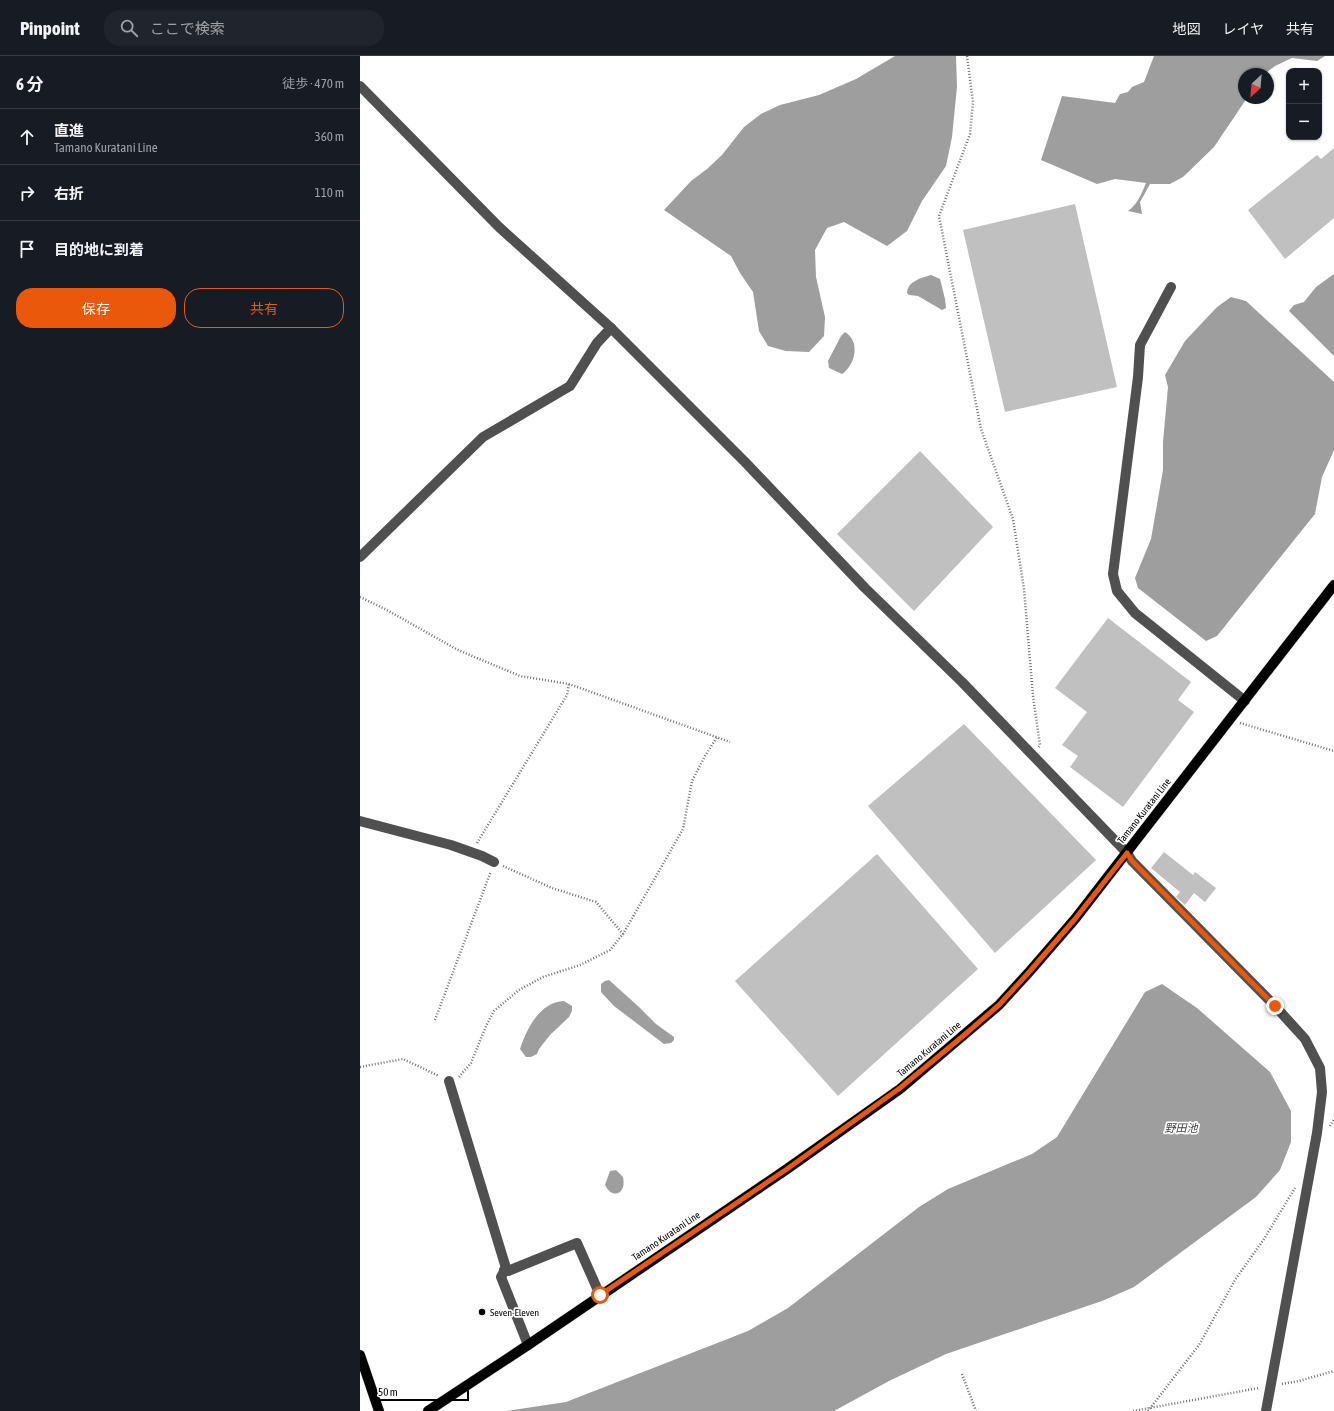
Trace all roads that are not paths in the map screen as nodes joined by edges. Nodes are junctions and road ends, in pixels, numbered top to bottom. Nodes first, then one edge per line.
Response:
1 (360, 86) edge
2 (1171, 287) dead end
3 (610, 328) junction
4 (360, 557) edge
5 (1334, 585) edge
6 (1245, 701) junction
7 (360, 821) edge
8 (1127, 853) junction
9 (494, 862) road end
10 (450, 1080) road end
11 (504, 1270) junction
12 (600, 1295) junction
13 (528, 1345) junction
14 (360, 1355) edge
15 (380, 1411) edge
16 (428, 1411) edge
17 (1266, 1411) edge

1 - 3 street
2 - 6 street
3 - 4 street
3 - 8 street
5 - 6 main road, Tamano Kuratani Line
6 - 8 main road, Tamano Kuratani Line
7 - 9 street
8 - 12 main road, Tamano Kuratani Line
8 - 17 street
10 - 11 street
11 - 12 street
11 - 13 street
12 - 13 main road, Tamano Kuratani Line
13 - 16 main road, Tamano Kuratani Line
14 - 15 main road

